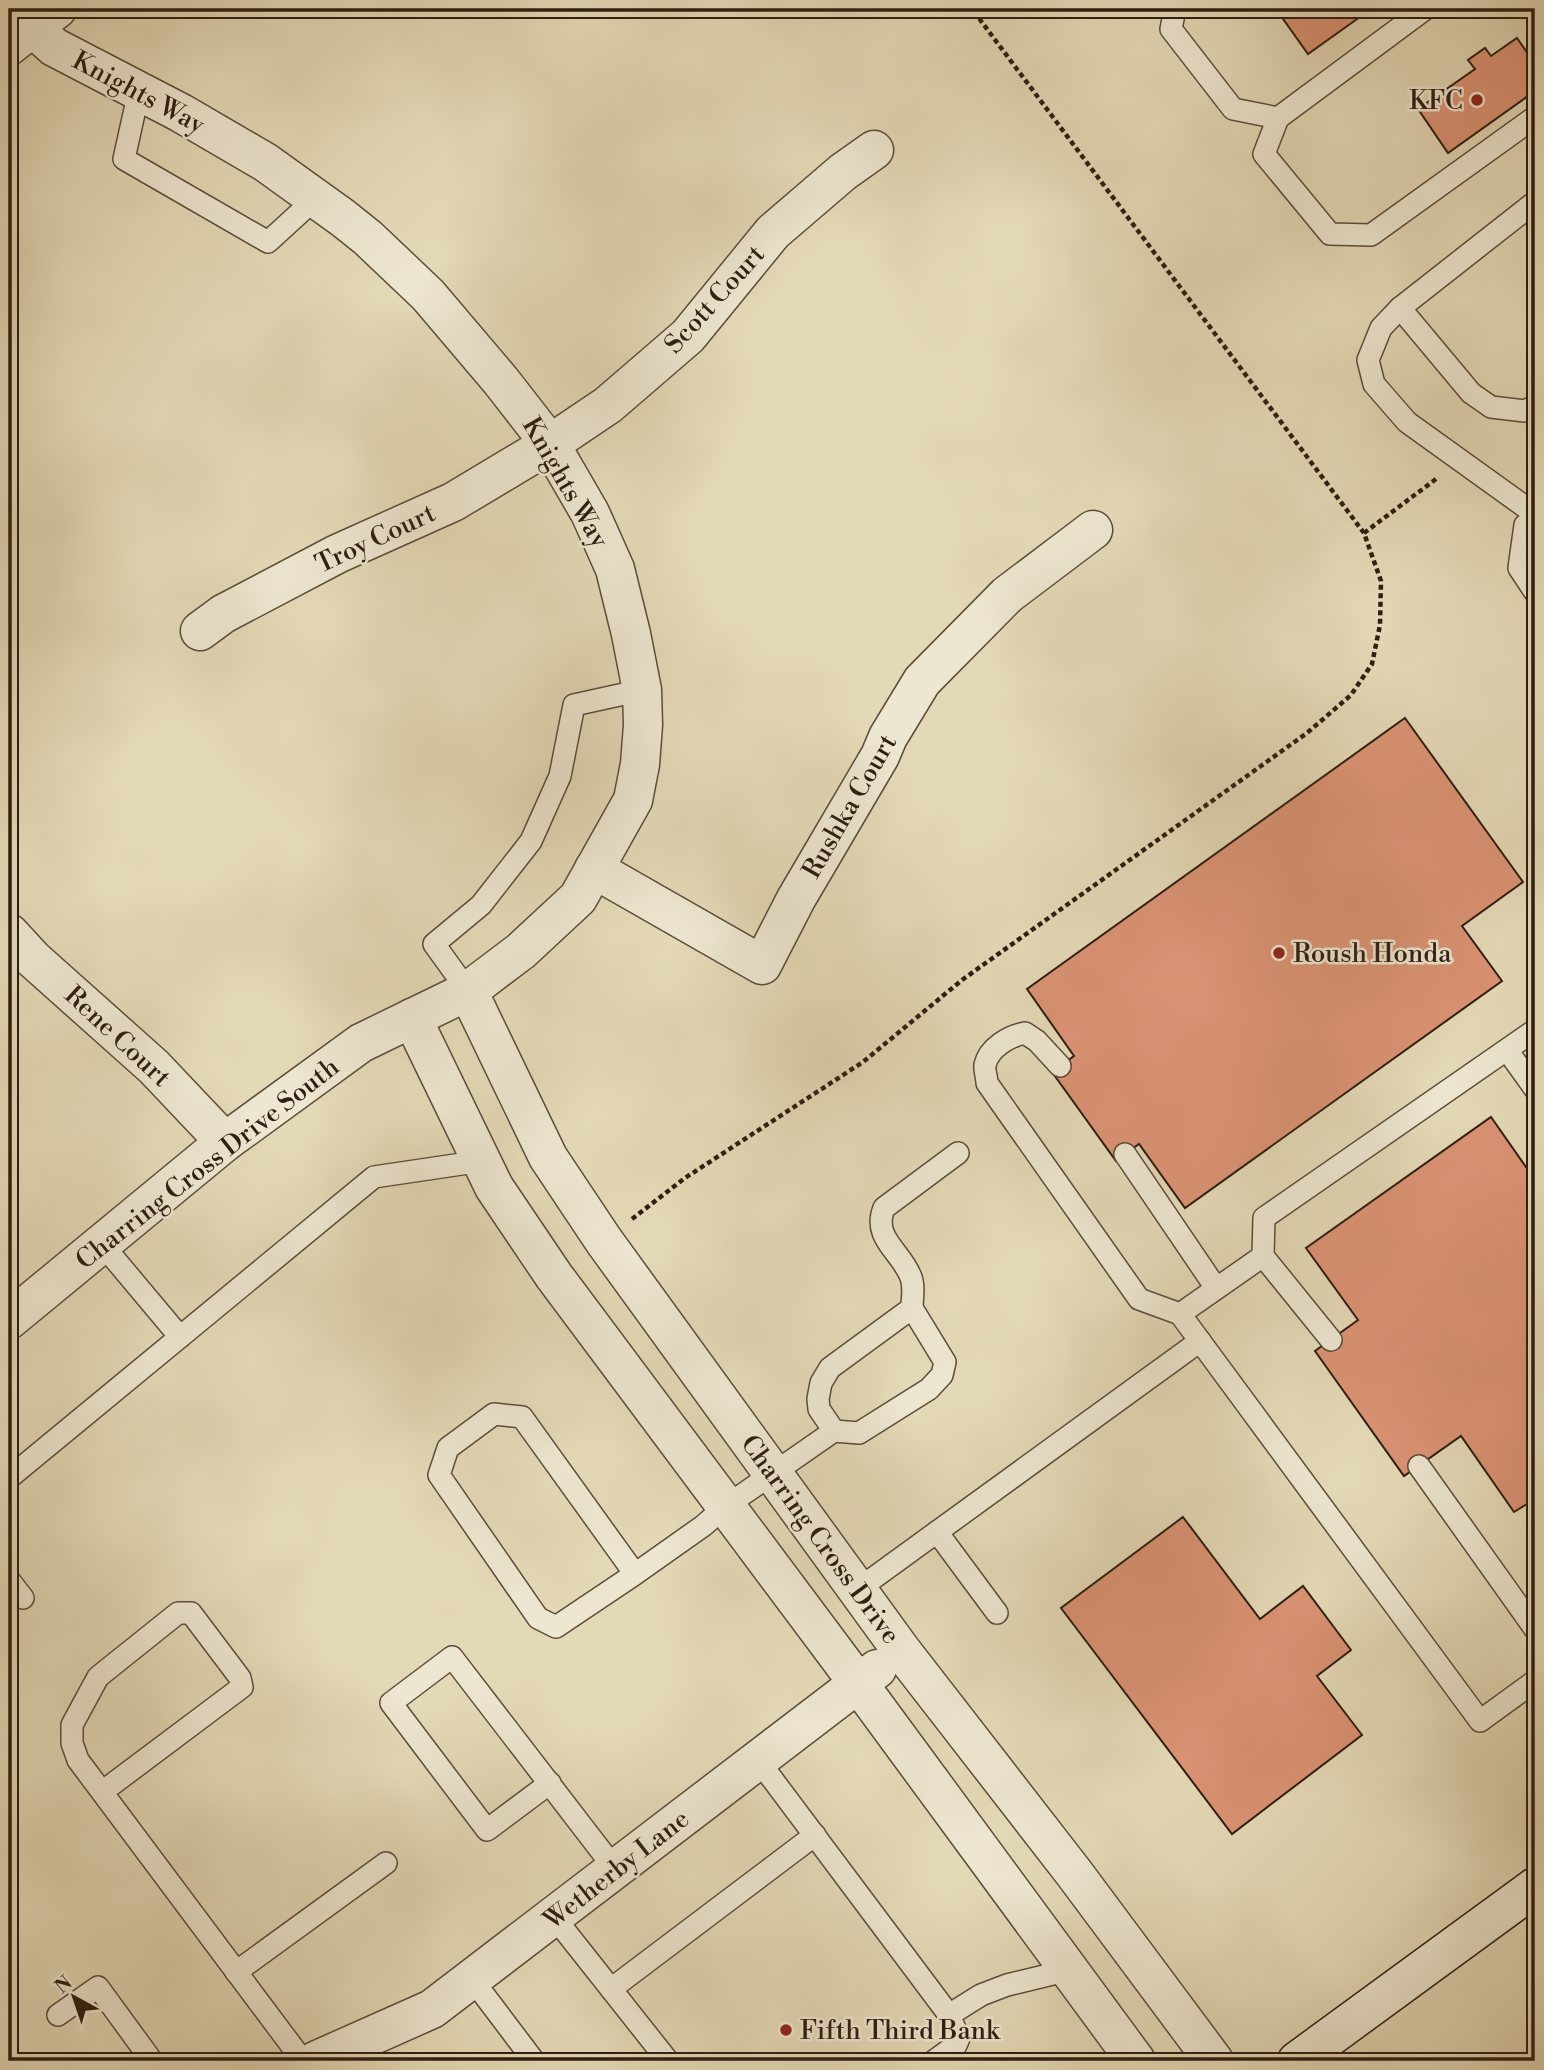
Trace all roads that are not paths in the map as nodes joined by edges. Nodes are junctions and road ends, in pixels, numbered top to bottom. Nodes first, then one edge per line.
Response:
1 (1175, 9) edge
2 (1424, 9) edge
3 (29, 23) edge
4 (139, 91) junction
5 (1535, 117) edge
6 (1278, 118) junction
7 (874, 150) dead end
8 (316, 198) junction
9 (1535, 202) edge
10 (1400, 308) junction
11 (1535, 406) edge
12 (550, 444) junction
13 (1535, 516) edge
14 (1093, 530) dead end
15 (1535, 592) edge
16 (200, 631) dead end
17 (642, 690) junction
18 (594, 869) junction
19 (9, 933) edge
20 (468, 991) junction
21 (412, 1018) junction
22 (1535, 1030) edge
23 (1507, 1050) junction
24 (1060, 1066) dead end
25 (1535, 1089) edge
26 (225, 1142) junction
27 (958, 1153) dead end
28 (1125, 1154) dead end
29 (482, 1161) junction
30 (102, 1244) junction
31 (1264, 1256) junction
32 (1216, 1288) junction
33 (912, 1308) junction
34 (1180, 1314) junction
35 (9, 1320) edge
36 (180, 1337) junction
37 (1331, 1340) dead end
38 (1199, 1341) junction
39 (834, 1431) junction
40 (1419, 1466) dead end
41 (773, 1474) junction
42 (9, 1478) edge
43 (726, 1506) junction
44 (937, 1532) junction
45 (635, 1574) junction
46 (9, 1580) edge
47 (857, 1590) junction
48 (23, 1598) dead end
49 (997, 1613) dead end
50 (1535, 1629) edge
51 (901, 1650) junction
52 (1535, 1681) edge
53 (858, 1683) junction
54 (758, 1760) junction
55 (550, 1783) junction
56 (102, 1792) junction
57 (815, 1835) junction
58 (386, 1863) dead end
59 (615, 1869) junction
60 (1535, 1886) edge
61 (554, 1917) junction
62 (1069, 1970) junction
63 (236, 1972) junction
64 (472, 1979) junction
65 (611, 1989) junction
66 (58, 2015) dead end
67 (949, 2015) junction
68 (152, 2061) edge
69 (303, 2061) edge
70 (315, 2061) edge
71 (534, 2061) edge
72 (668, 2061) edge
73 (934, 2061) edge
74 (1136, 2061) edge
75 (1214, 2061) edge
76 (1297, 2061) edge

1 - 6 lane
2 - 6 lane
3 - 4 street, Knights Way
4 - 8 street, Knights Way
4 - 8 lane
5 - 6 lane
7 - 12 street, Scott Court
8 - 12 street, Knights Way
9 - 10 lane
10 - 11 lane
10 - 13 lane
12 - 16 street, Troy Court
12 - 17 street, Knights Way
13 - 15 lane
14 - 18 street, Rushka Court
17 - 18 street, Knights Way
17 - 20 lane
18 - 20 street, Knights Way
19 - 26 street, Rene Court
20 - 21 street, Knights Way
20 - 41 street, Charring Cross Drive
21 - 26 street, Charring Cross Drive South
21 - 29 street
22 - 23 lane
23 - 25 lane
23 - 31 lane
24 - 34 lane
26 - 30 street, Charring Cross Drive South
27 - 33 lane
28 - 32 lane
29 - 36 lane
29 - 43 street
30 - 35 street, Charring Cross Drive South
30 - 36 lane
31 - 32 lane
31 - 37 lane
32 - 34 lane
33 - 39 lane
33 - 39 lane
34 - 38 lane
36 - 42 lane
38 - 44 lane
38 - 52 lane
39 - 41 lane
40 - 50 lane
41 - 43 lane
41 - 47 street, Charring Cross Drive
43 - 45 lane
43 - 53 street
44 - 47 lane
44 - 49 lane
45 - 45 lane
46 - 48 lane
47 - 51 street, Charring Cross Drive
51 - 53 street, Wetherby Lane
51 - 75 street, Charring Cross Drive
53 - 54 street, Wetherby Lane
53 - 62 street
54 - 57 lane
54 - 59 street, Wetherby Lane
55 - 55 lane
55 - 59 lane
56 - 56 lane
56 - 63 lane
57 - 65 lane
57 - 67 lane
58 - 63 lane
59 - 61 street, Wetherby Lane
60 - 76 street
61 - 64 street, Wetherby Lane
61 - 65 lane
62 - 67 lane
62 - 74 street
63 - 69 lane
64 - 70 street, Wetherby Lane
64 - 71 lane
65 - 72 lane
66 - 68 lane
67 - 73 lane

